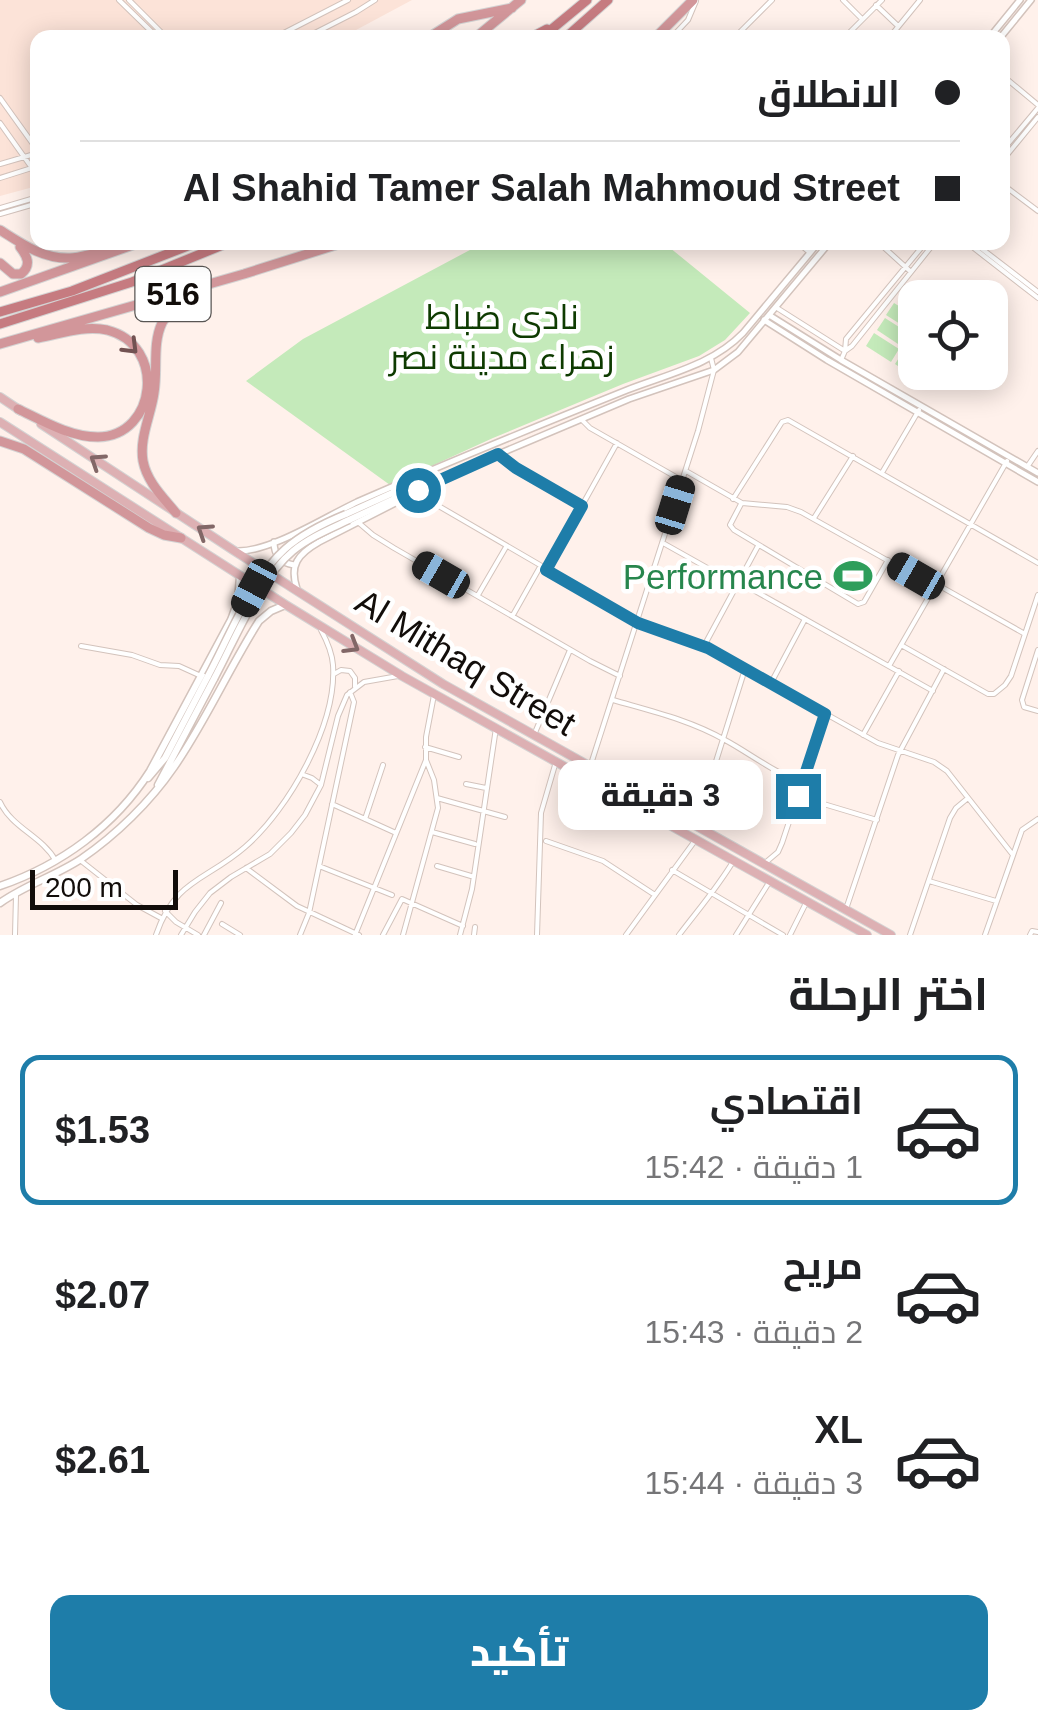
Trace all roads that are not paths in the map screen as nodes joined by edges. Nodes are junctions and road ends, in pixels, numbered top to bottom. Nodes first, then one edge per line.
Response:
1 (119, 0) edge
2 (129, 0) edge
3 (348, 0) edge
4 (374, 0) edge
5 (587, 0) edge
6 (694, 0) edge
7 (772, 0) edge
8 (844, 0) edge
9 (882, 0) edge
10 (920, 0) edge
11 (1020, 0) edge
12 (1032, 0) edge
13 (608, 2) edge
14 (515, 4) edge
15 (876, 5) junction
16 (863, 19) junction
17 (563, 20) junction
18 (898, 26) junction
19 (150, 30) edge
20 (159, 30) edge
21 (290, 30) edge
22 (321, 30) edge
23 (441, 30) edge
24 (485, 30) edge
25 (545, 30) edge
26 (551, 30) edge
27 (575, 30) edge
28 (663, 30) edge
29 (679, 30) edge
30 (742, 30) edge
31 (852, 30) edge
32 (895, 30) edge
33 (996, 30) edge
34 (1007, 30) edge
35 (1010, 83) edge
36 (0, 98) edge
37 (1038, 106) edge
38 (1038, 117) edge
39 (0, 123) edge
40 (30, 141) edge
41 (1010, 141) edge
42 (1010, 151) edge
43 (30, 154) edge
44 (24, 156) junction
45 (30, 162) edge
46 (0, 164) edge
47 (30, 169) edge
48 (0, 178) edge
49 (1010, 190) edge
50 (30, 202) edge
51 (0, 211) edge
52 (1038, 211) edge
53 (0, 230) edge
54 (16, 241) junction
55 (30, 249) edge
56 (31, 250) edge
57 (121, 250) edge
58 (177, 250) edge
59 (210, 250) edge
60 (320, 250) edge
61 (806, 250) edge
62 (812, 250) edge
63 (823, 250) edge
64 (887, 250) edge
65 (919, 250) edge
66 (929, 250) edge
67 (979, 250) edge
68 (116, 252) junction
69 (810, 253) junction
70 (0, 263) edge
71 (905, 266) junction
72 (911, 272) junction
73 (244, 274) junction
74 (0, 292) edge
75 (1038, 295) edge
76 (775, 307) junction
77 (0, 312) edge
78 (765, 316) junction
79 (0, 324) edge
80 (3, 343) edge
81 (845, 351) junction
82 (829, 357) junction
83 (710, 358) junction
84 (841, 360) junction
85 (714, 370) junction
86 (0, 398) edge
87 (18, 409) junction
88 (919, 409) junction
89 (581, 419) junction
90 (0, 422) edge
91 (515, 436) junction
92 (0, 441) edge
93 (617, 443) junction
94 (519, 445) junction
95 (1038, 451) edge
96 (498, 454) junction
97 (852, 456) junction
98 (1008, 460) junction
99 (1027, 467) junction
100 (686, 471) junction
101 (882, 473) junction
102 (1038, 473) edge
103 (415, 478) junction
104 (683, 481) junction
105 (1038, 482) edge
106 (420, 492) junction
107 (733, 499) junction
108 (742, 503) junction
109 (582, 506) junction
110 (176, 513) junction
111 (347, 517) junction
112 (814, 518) junction
113 (359, 522) junction
114 (971, 524) junction
115 (181, 538) junction
116 (274, 542) junction
117 (663, 543) junction
118 (758, 546) junction
119 (506, 547) junction
120 (233, 550) junction
121 (888, 560) junction
122 (1038, 562) edge
123 (294, 565) junction
124 (543, 568) junction
125 (240, 575) junction
126 (740, 579) junction
127 (936, 585) junction
128 (298, 592) junction
129 (1038, 595) edge
130 (478, 596) junction
131 (286, 605) junction
132 (236, 608) junction
133 (512, 616) junction
134 (804, 619) junction
135 (259, 621) junction
136 (638, 623) junction
137 (319, 625) junction
138 (1024, 634) junction
139 (901, 645) junction
140 (81, 646) dead end
141 (704, 646) junction
142 (570, 650) junction
143 (1038, 650) edge
144 (889, 666) junction
145 (745, 669) junction
146 (944, 670) junction
147 (898, 671) junction
148 (333, 675) junction
149 (402, 676) junction
150 (620, 676) junction
151 (208, 677) junction
152 (771, 684) junction
153 (352, 689) junction
154 (933, 691) junction
155 (434, 695) junction
156 (613, 700) junction
157 (1038, 711) edge
158 (825, 714) junction
159 (496, 728) junction
160 (534, 735) junction
161 (863, 735) junction
162 (724, 738) junction
163 (425, 747) junction
164 (899, 752) junction
165 (459, 757) dead end
166 (426, 760) junction
167 (557, 760) junction
168 (384, 766) dead end
169 (590, 767) junction
170 (302, 775) junction
171 (802, 782) junction
172 (466, 784) dead end
173 (321, 785) junction
174 (486, 788) junction
175 (156, 790) junction
176 (798, 796) junction
177 (437, 798) junction
178 (968, 798) junction
179 (0, 802) edge
180 (331, 804) junction
181 (482, 810) junction
182 (505, 817) dead end
183 (365, 818) junction
184 (1038, 818) edge
185 (877, 820) junction
186 (696, 825) junction
187 (432, 832) junction
188 (396, 834) junction
189 (696, 838) junction
190 (546, 841) dead end
191 (478, 845) junction
192 (1013, 855) junction
193 (230, 859) junction
194 (79, 860) junction
195 (734, 860) junction
196 (56, 861) junction
197 (764, 862) junction
198 (319, 866) junction
199 (438, 866) dead end
200 (246, 868) junction
201 (672, 870) junction
202 (238, 873) junction
203 (784, 873) junction
204 (759, 875) junction
205 (473, 877) junction
206 (928, 881) junction
207 (774, 883) junction
208 (0, 886) edge
209 (376, 887) junction
210 (16, 892) junction
211 (392, 894) dead end
212 (713, 894) junction
213 (655, 895) junction
214 (1, 901) edge
215 (807, 901) junction
216 (221, 902) dead end
217 (997, 902) junction
218 (411, 904) junction
219 (846, 910) junction
220 (165, 911) junction
221 (309, 912) junction
222 (750, 915) junction
223 (162, 918) junction
224 (222, 924) dead end
225 (186, 926) junction
226 (463, 926) junction
227 (475, 927) dead end
228 (1038, 932) edge
229 (356, 934) edge
230 (15, 935) edge
231 (156, 935) edge
232 (182, 935) edge
233 (201, 935) edge
234 (240, 935) edge
235 (300, 935) edge
236 (383, 935) edge
237 (403, 935) edge
238 (460, 935) edge
239 (474, 935) edge
240 (537, 935) edge
241 (626, 935) edge
242 (679, 935) edge
243 (736, 935) edge
244 (786, 935) edge
245 (867, 935) edge
246 (891, 935) edge
247 (910, 935) edge
248 (986, 935) edge
249 (1030, 935) edge

1 - 19 street
2 - 20 street
3 - 21 street
4 - 22 street
5 - 17 highway
6 - 28 highway
6 - 29 street
7 - 30 street
8 - 16 street
9 - 15 street
10 - 18 street
11 - 33 street
12 - 34 street
13 - 27 highway
14 - 23 highway
14 - 24 highway
15 - 16 street
15 - 18 street
16 - 31 street
17 - 25 highway
17 - 26 highway
18 - 32 street
35 - 37 street
36 - 40 street
37 - 41 street
38 - 42 street
39 - 44 street
43 - 44 street
44 - 45 street
44 - 46 street
47 - 48 street
49 - 52 street
50 - 51 street
53 - 54 highway, 516
54 - 55 highway, 516
54 - 70 highway
56 - 68 highway, 516
57 - 68 highway, 516
58 - 77 highway, 516
59 - 79 highway, 516
60 - 73 highway, 516
61 - 69 street
62 - 69 street
63 - 76 street
64 - 71 street
65 - 71 street
66 - 72 street
67 - 75 street
68 - 74 highway, 516
69 - 78 street
71 - 72 street
71 - 81 street
72 - 81 street
73 - 80 highway, 516
73 - 110 highway, 516
76 - 78 street
76 - 81 street
78 - 82 street
78 - 83 street
78 - 85 street
80 -> 87 highway, 516
81 - 84 street
82 - 84 street
82 - 88 street
83 - 85 street
83 - 91 street
84 - 88 street
85 - 89 street
85 - 100 street
86 - 87 main road, Al Mithaq Street
110 -> 87 main road, Al Mithaq Street
88 - 98 street
88 - 101 street
89 - 93 street
89 - 94 street
90 - 115 main road, Al Mithaq Street
91 - 94 street
91 - 103 street
92 - 115 highway
93 - 104 street
93 - 109 street
94 - 96 street
95 - 99 street
96 - 106 street
96 - 109 street
97 - 101 street
97 - 107 street
97 - 112 street
98 - 99 street
98 - 105 street
98 - 114 street
99 - 102 street
100 - 104 street
100 - 107 street
101 - 114 street
103 - 111 main road
103 - 116 street
104 - 117 street
106 - 111 main road
106 - 113 street
106 - 119 street
107 - 108 street
108 - 112 street
108 - 118 street
109 - 124 street
120 -> 110 main road, Al Mithaq Street
111 - 151 main road, bridge
112 - 121 street
113 - 123 street
113 - 130 street
114 - 122 street
114 - 127 street
115 - 125 main road, Al Mithaq Street
116 - 120 street
116 - 123 street
117 - 126 street
117 - 136 street
118 - 121 street
118 - 126 street
119 - 124 street
119 - 130 street
120 - 128 main road, Al Mithaq Street
121 - 127 street
123 - 128 street
124 - 133 street
124 - 136 street
125 - 131 main road, Al Mithaq Street
125 - 132 main road
126 - 134 street
126 - 141 street
127 - 138 street
127 - 139 street
128 - 160 main road, Al Mithaq Street
129 - 138 street
130 - 133 street
131 - 135 main road
131 - 137 main road, Al Mithaq Street
132 - 135 main road
132 - 151 main road
133 - 142 street
134 - 144 street
134 - 152 street
135 - 175 main road
136 - 141 street
136 - 150 street
137 - 148 street
137 -> 149 main road, Al Mithaq Street
138 - 146 street
139 - 144 street
139 - 146 street
140 - 151 street
141 - 145 street
142 - 150 street
142 - 160 street
143 - 157 street
144 - 147 street
145 - 152 street
145 - 162 street
146 - 154 street
147 - 154 street
147 - 161 street
148 - 153 street
148 - 170 street
149 - 153 street
149 - 155 main road, Al Mithaq Street
150 - 156 street
151 - 175 main road
151 - 196 main road
152 - 158 street
153 - 173 street
153 - 180 street
154 - 164 street
155 - 159 main road, Al Mithaq Street
155 - 163 street
156 - 162 street
156 - 169 street
158 - 161 street
158 - 171 street
159 - 167 main road, Al Mithaq Street
159 - 174 street
160 - 169 main road, Al Mithaq Street
161 - 164 street
162 - 171 street
162 - 186 street
163 - 165 street
163 - 166 street
164 - 178 street
164 - 185 street
166 - 177 street
166 - 188 street
167 - 189 main road, Al Mithaq Street
167 - 240 street
168 - 183 street
169 - 186 main road, Al Mithaq Street
170 - 173 street
170 - 193 street
171 - 176 street
172 - 174 street
173 - 200 street
174 - 181 street
175 - 194 main road
176 - 185 street
176 - 197 street
177 - 181 street
177 - 187 street
178 - 192 street
178 - 206 street
179 - 196 street
180 - 183 street
180 - 198 street
181 - 182 street
181 - 191 street
183 - 188 street
184 - 192 street
185 - 219 street
186 - 197 main road, Al Mithaq Street
187 - 191 street
187 - 218 street
188 - 209 street
189 - 195 main road, Al Mithaq Street
189 - 201 street
190 - 213 street
191 - 205 street
192 - 217 street
193 - 202 street
193 - 220 street
194 - 210 main road
194 - 223 street
195 - 204 main road, Al Mithaq Street
195 - 212 street
196 - 208 main road
197 - 203 main road, Al Mithaq Street
197 - 204 main road
198 - 209 street
198 - 221 street
199 - 205 street
200 - 202 street
200 - 221 street
201 - 212 street
201 - 213 street
202 - 225 street
203 - 207 main road
203 - 219 main road, Al Mithaq Street
204 - 207 main road, Al Mithaq Street
205 - 226 street
206 - 217 street
206 - 247 street
207 - 215 main road, Al Mithaq Street
207 - 222 street
209 - 211 street
209 - 229 street
210 - 214 main road
210 - 230 street
212 - 222 street
212 - 242 street
213 - 241 street
215 - 244 street
215 - 245 main road, Al Mithaq Street
216 - 233 street
217 - 248 street
218 - 226 street
218 - 236 street
218 - 237 street
219 - 246 main road, Al Mithaq Street
220 - 223 street
220 - 225 street
221 - 229 street
221 - 235 street
222 - 243 street
222 - 244 street
223 - 231 street
224 - 234 street
225 - 232 street
225 - 233 street
226 - 238 street
227 - 239 street
228 - 249 street

